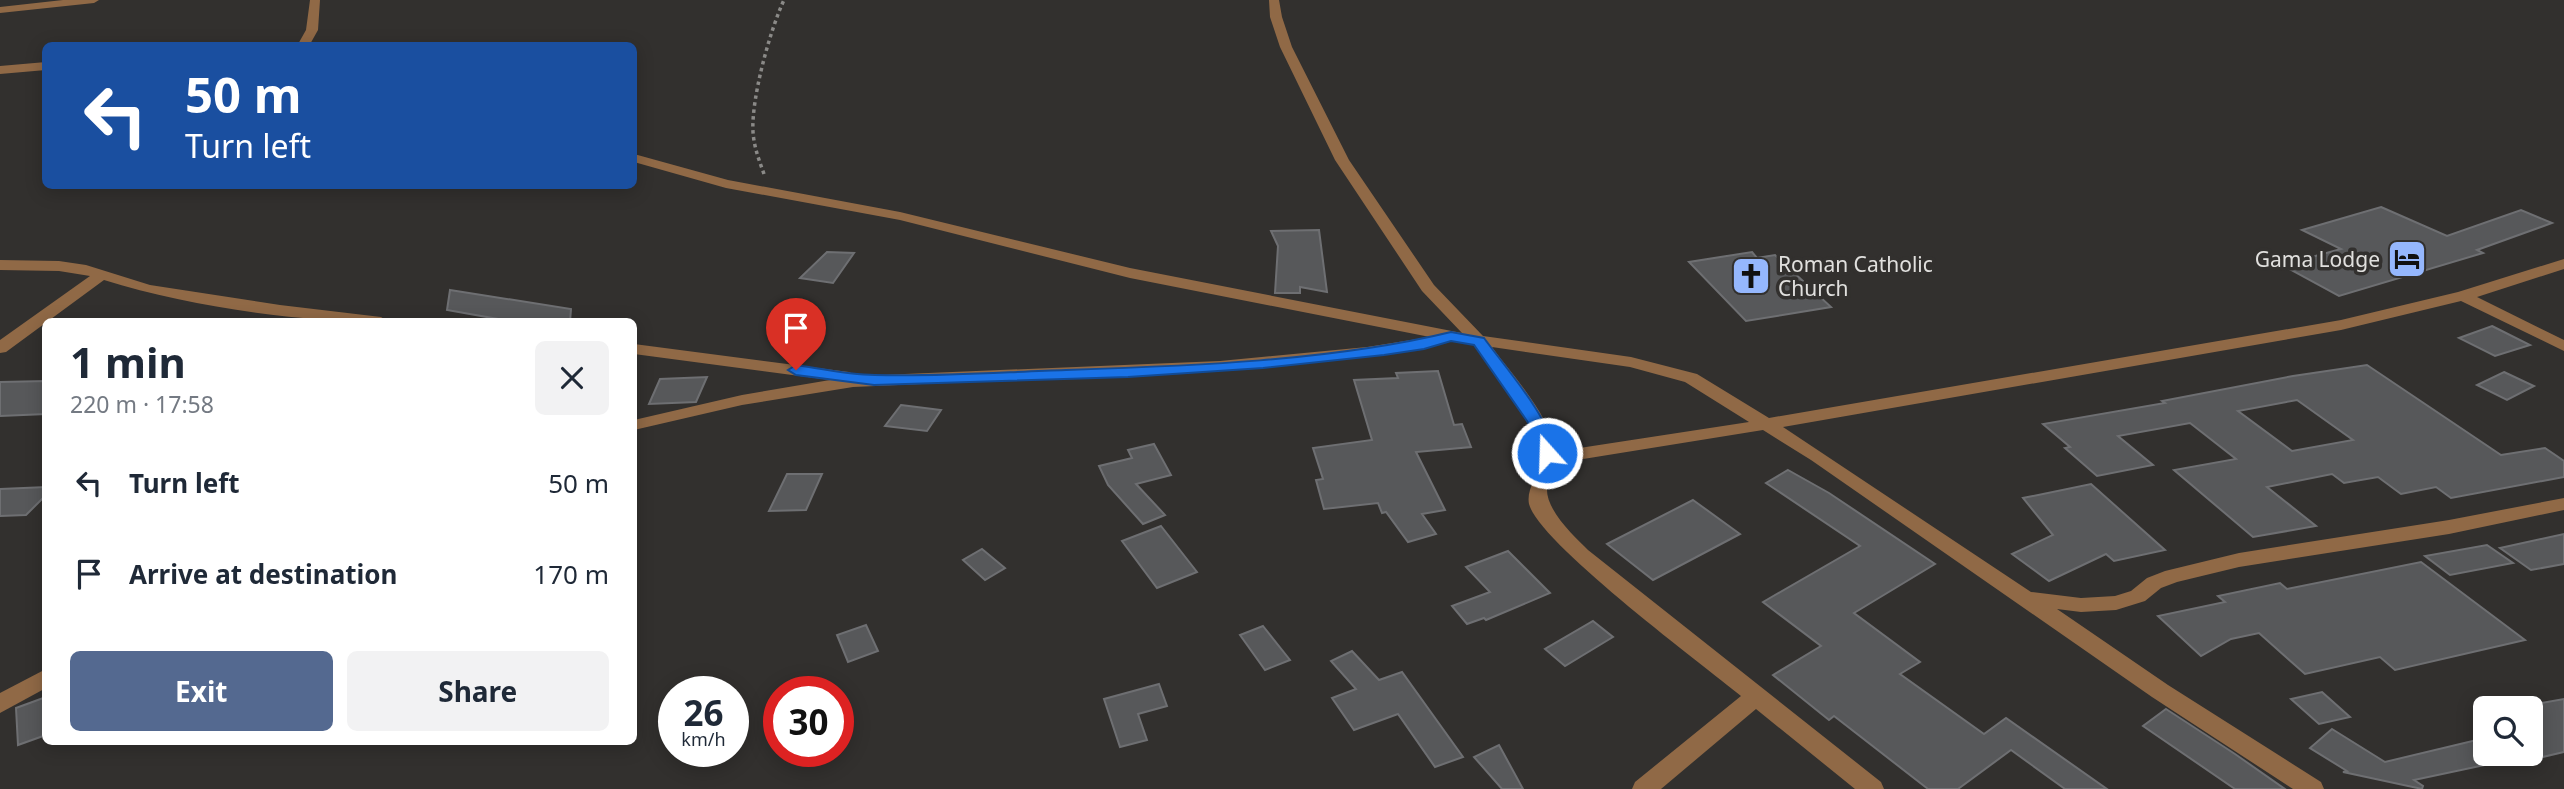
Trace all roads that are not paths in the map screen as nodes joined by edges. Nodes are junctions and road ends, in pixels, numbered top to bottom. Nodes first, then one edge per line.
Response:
1 (94, 0) edge
2 (315, 0) edge
3 (1274, 0) edge
4 (0, 10) edge
5 (303, 42) edge
6 (42, 66) edge
7 (0, 70) edge
8 (637, 159) edge
9 (2564, 264) edge
10 (0, 265) edge
11 (101, 275) junction
12 (2463, 296) junction
13 (348, 318) edge
14 (1451, 336) junction
15 (1479, 341) junction
16 (2564, 346) edge
17 (0, 348) edge
18 (637, 349) edge
19 (874, 380) junction
20 (637, 424) edge
21 (1765, 424) junction
22 (1548, 467) junction
23 (2564, 504) edge
24 (2028, 598) junction
25 (42, 679) edge
26 (1756, 696) junction
27 (0, 704) edge
28 (1644, 789) edge
29 (1872, 789) edge
30 (2312, 789) edge

1 - 4 street
2 - 5 street
3 - 15 street
6 - 7 street
8 - 14 street
9 - 12 street
10 - 11 street
11 - 13 street
11 - 17 street
12 - 16 street
12 - 21 street
14 - 15 street
14 - 19 street
15 - 21 street
15 - 22 street
18 - 19 street
19 - 20 street
21 - 22 street
21 - 24 street
22 - 26 street
23 - 24 street
24 - 30 street
25 - 27 street
26 - 28 street
26 - 29 street

